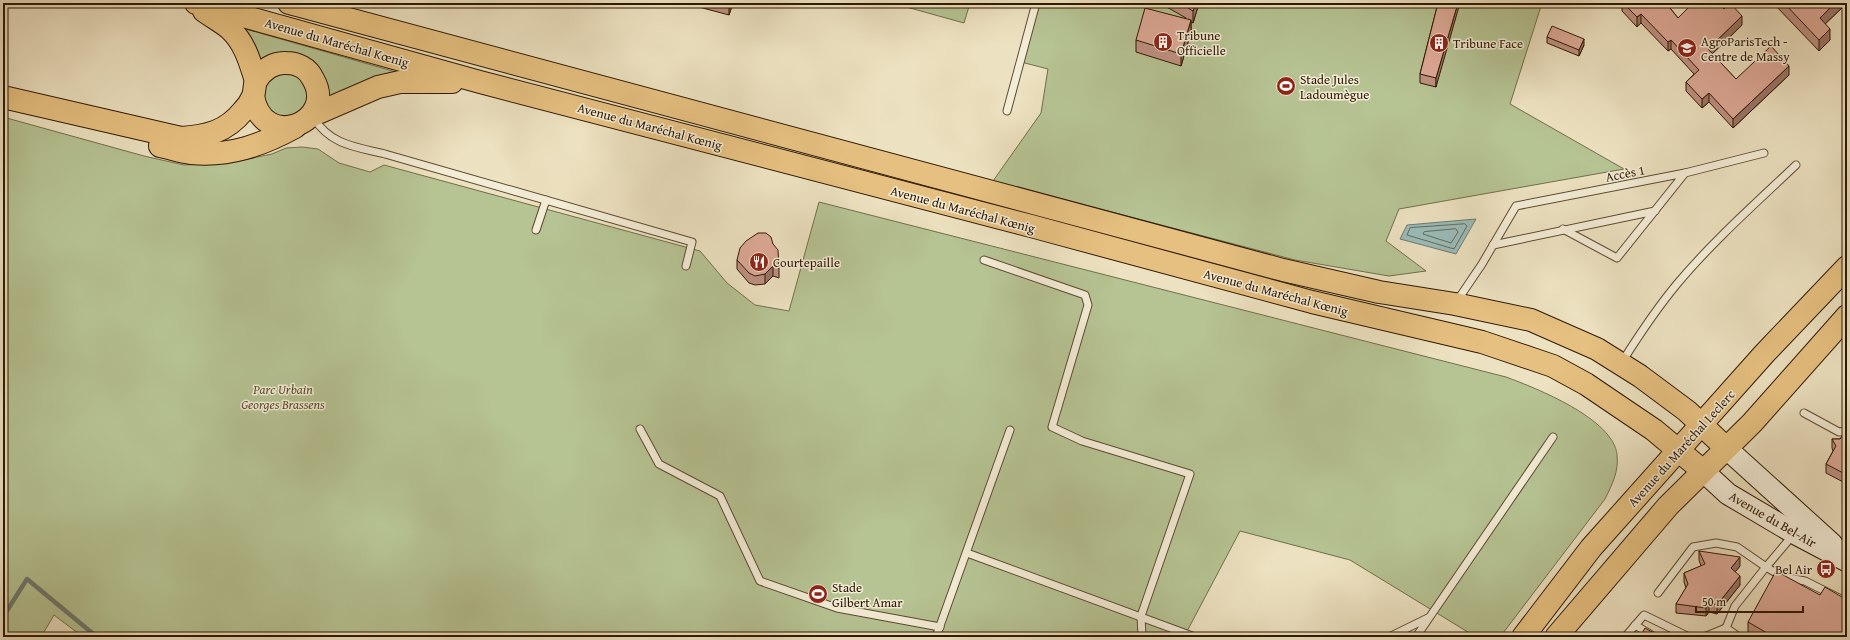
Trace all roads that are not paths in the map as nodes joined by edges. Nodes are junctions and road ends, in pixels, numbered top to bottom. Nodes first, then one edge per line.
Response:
1 (191, 3) edge
2 (196, 3) edge
3 (289, 3) edge
4 (1036, 3) edge
5 (480, 82) junction
6 (254, 89) junction
7 (3, 97) edge
8 (3, 104) edge
9 (1007, 111) dead end
10 (303, 121) junction
11 (1764, 153) dead end
12 (1796, 165) dead end
13 (1685, 173) junction
14 (546, 200) junction
15 (1655, 210) junction
16 (1563, 229) junction
17 (536, 230) dead end
18 (1493, 245) junction
19 (984, 260) dead end
20 (686, 266) dead end
21 (1847, 267) edge
22 (1455, 304) junction
23 (1847, 316) edge
24 (1621, 364) junction
25 (1804, 413) dead end
26 (1702, 425) junction
27 (640, 429) dead end
28 (1010, 430) dead end
29 (1847, 431) edge
30 (1553, 437) dead end
31 (1726, 448) junction
32 (1678, 450) junction
33 (1703, 471) junction
34 (1794, 533) junction
35 (967, 553) junction
36 (1847, 557) edge
37 (1847, 561) edge
38 (1766, 567) junction
39 (1658, 593) dead end
40 (1847, 602) edge
41 (1141, 616) junction
42 (1428, 618) junction
43 (1635, 625) junction
44 (940, 627) junction
45 (1726, 628) junction
46 (936, 637) edge
47 (1142, 637) edge
48 (1195, 637) edge
49 (1389, 637) edge
50 (1416, 637) edge
51 (1524, 637) edge
52 (1556, 637) edge
53 (1624, 637) edge
54 (1655, 637) edge
55 (1690, 637) edge
56 (1704, 637) edge
57 (1739, 637) edge

1 - 6 main road
2 - 5 main road, Avenue du Maréchal Kœnig
3 - 22 main road, Avenue du Maréchal Kœnig
4 - 9 lane
5 - 10 main road
5 - 32 main road, Avenue du Maréchal Kœnig
6 - 7 main road
6 - 10 main road
6 - 10 main road
8 - 10 main road
10 - 14 lane
11 - 13 lane, Accès 1
12 - 24 lane
13 - 15 lane
13 - 18 lane, Accès 1
14 - 17 lane
14 - 20 lane
15 - 16 lane
15 - 16 lane
16 - 18 lane
18 - 22 lane, Accès 1
19 - 41 lane
21 - 26 main road, Avenue du Maréchal Leclerc
22 - 24 main road, Avenue du Maréchal Kœnig
23 - 31 main road
24 - 26 main road, Avenue du Maréchal Kœnig
25 - 29 lane
26 - 31 main road, Avenue du Maréchal Kœnig
26 - 32 main road, Avenue du Maréchal Leclerc
27 - 44 lane
28 - 35 lane
30 - 42 lane
31 - 33 main road
31 - 36 street, Avenue du Bel-Air
32 - 33 main road, Avenue du Maréchal Kœnig
32 - 51 main road, Avenue du Maréchal Leclerc
33 - 34 street, Avenue du Bel-Air
33 - 52 main road
34 - 37 street, Avenue du Bel-Air
34 - 38 lane
35 - 41 lane
35 - 44 lane
38 - 39 lane
38 - 40 lane
38 - 45 lane
41 - 47 lane
41 - 48 lane
42 - 49 lane
42 - 50 lane
43 - 53 lane
43 - 54 lane
43 - 55 lane
44 - 46 lane
45 - 56 lane
45 - 57 lane

